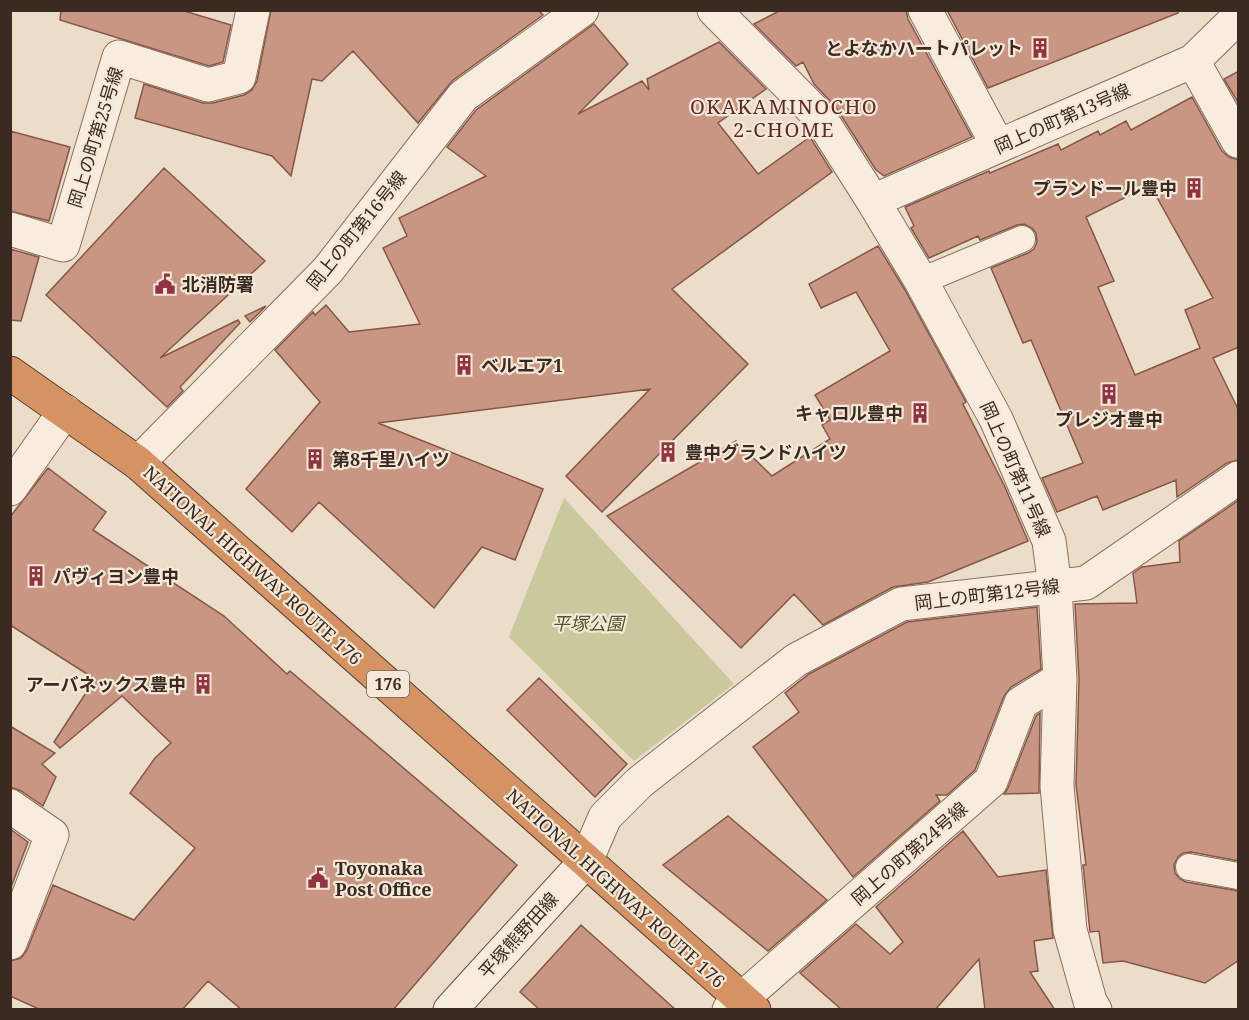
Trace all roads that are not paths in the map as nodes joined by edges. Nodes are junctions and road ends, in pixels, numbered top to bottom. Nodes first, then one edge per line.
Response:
1 (253, 10) edge
2 (926, 10) edge
3 (568, 14) edge
4 (733, 16) edge
5 (1239, 17) edge
6 (1193, 61) junction
7 (1239, 141) edge
8 (998, 146) junction
9 (873, 201) junction
10 (10, 229) edge
11 (1022, 239) dead end
12 (921, 281) junction
13 (10, 373) edge
14 (65, 411) junction
15 (138, 463) junction
16 (1239, 477) edge
17 (10, 489) edge
18 (1055, 586) junction
19 (1060, 679) junction
20 (10, 806) edge
21 (586, 861) junction
22 (1189, 867) dead end
23 (1239, 876) edge
24 (10, 943) edge
25 (742, 1006) edge
26 (450, 1010) edge
27 (1095, 1010) edge

1 - 10 street, 岡上の町第25号線
2 - 8 street
3 - 15 street, 岡上の町第16号線
4 - 9 street, 岡上の町第11号線
5 - 6 street, 岡上の町第13号線
6 - 7 street
6 - 8 street, 岡上の町第13号線
8 - 9 street, 岡上の町第13号線
9 - 12 street, 岡上の町第11号線
11 - 12 lane
12 - 18 street, 岡上の町第11号線
13 - 14 highway, NATIONAL HIGHWAY ROUTE 176 / 176
14 - 15 highway, NATIONAL HIGHWAY ROUTE 176 / 176
14 - 17 street
15 - 21 highway, NATIONAL HIGHWAY ROUTE 176 / 176
16 - 18 street, 岡上の町第12号線
18 - 19 street, 岡上の町第11号線
18 - 21 street, 岡上の町第12号線
19 - 25 street, 岡上の町第24号線
19 - 27 street, 岡上の町第11号線
20 - 24 street
21 - 25 highway, NATIONAL HIGHWAY ROUTE 176 / 176
21 - 26 street, 平塚熊野田線
22 - 23 lane

